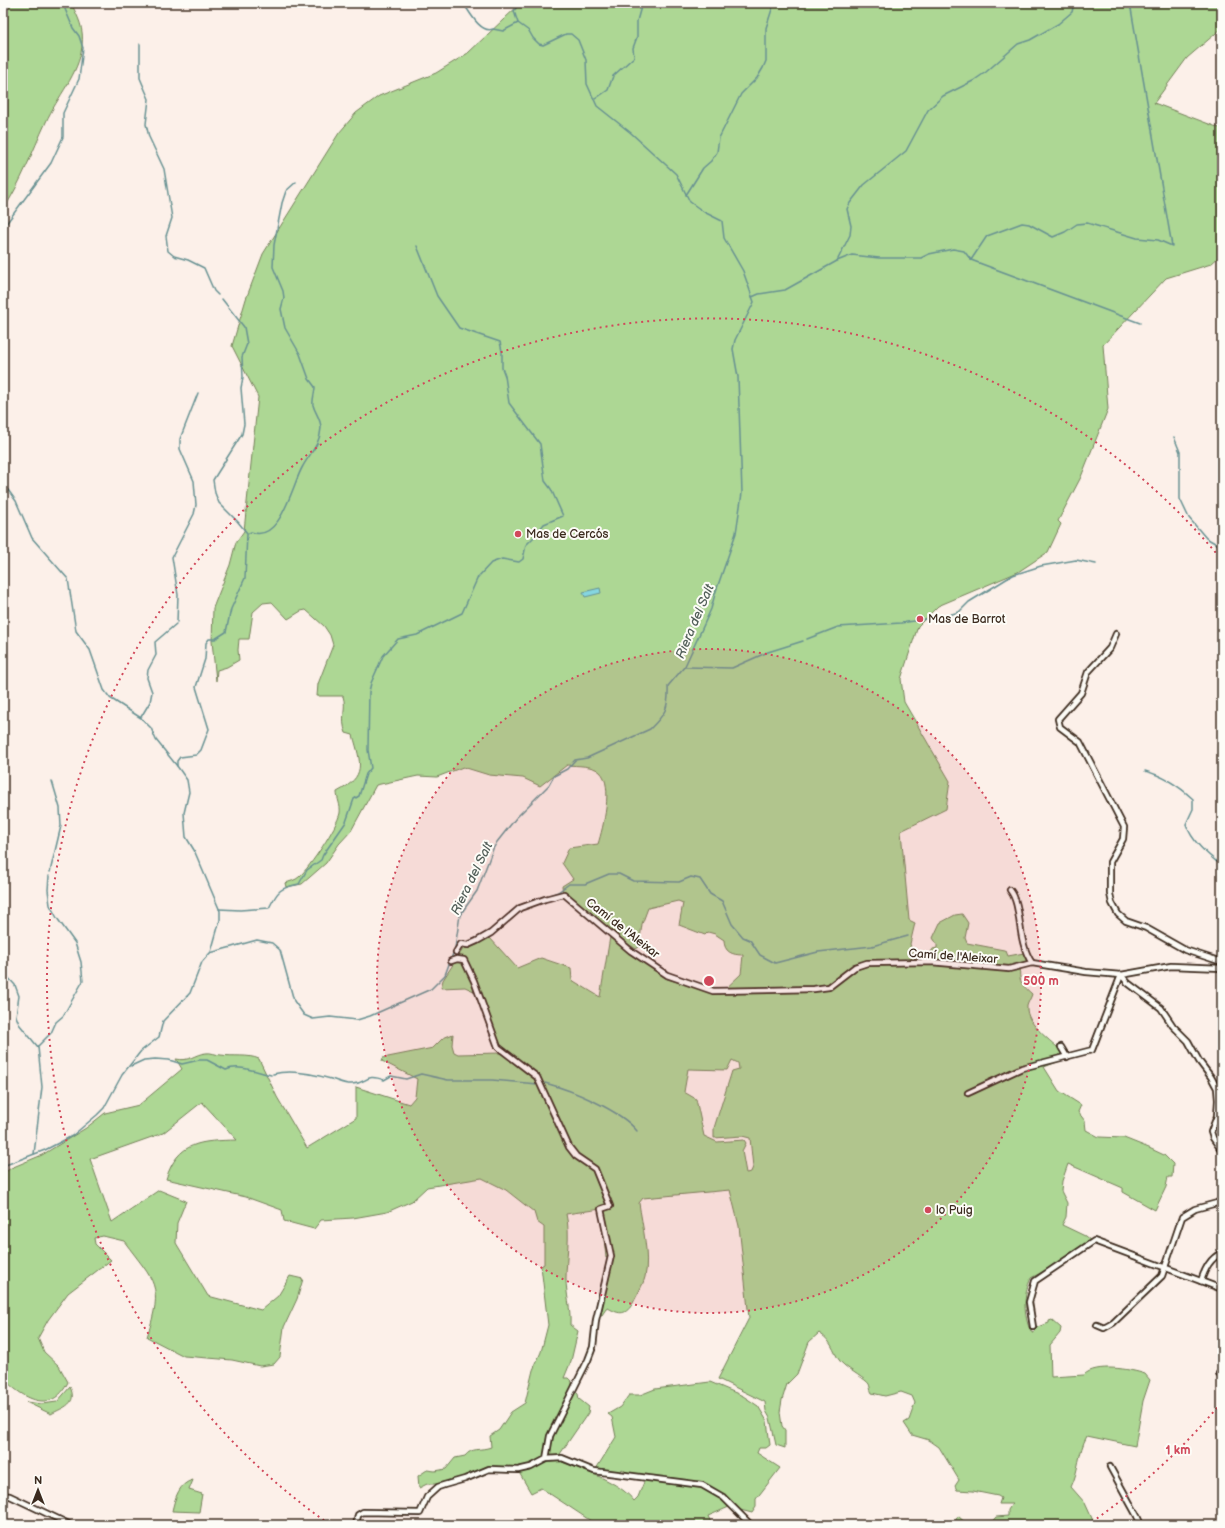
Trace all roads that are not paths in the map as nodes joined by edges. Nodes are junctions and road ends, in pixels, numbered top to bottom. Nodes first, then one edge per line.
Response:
1 (1116, 634) dead end
2 (1012, 890) dead end
3 (456, 952) dead end
4 (451, 962) dead end
5 (1222, 962) edge
6 (1032, 963) junction
7 (1222, 968) edge
8 (1121, 975) junction
9 (1060, 1047) dead end
10 (1067, 1057) junction
11 (968, 1093) dead end
12 (1222, 1111) edge
13 (1217, 1116) junction
14 (1222, 1151) edge
15 (1222, 1199) edge
16 (1222, 1253) edge
17 (1166, 1268) junction
18 (1201, 1280) junction
19 (1222, 1289) edge
20 (1097, 1325) dead end
21 (1032, 1327) dead end
22 (546, 1459) junction
23 (1110, 1467) dead end
24 (3, 1495) edge
25 (71, 1525) edge
26 (356, 1525) edge
27 (751, 1525) edge
28 (1141, 1525) edge

1 - 5 street
2 - 6 street
3 - 6 street, Camí de l'Aleixar
4 - 22 street
6 - 8 street, Camí de l'Aleixar
7 - 8 street, Camí de l'Aleixar
8 - 10 street
8 - 13 street
9 - 10 street
10 - 11 street
12 - 13 street
13 - 14 street
15 - 17 street
16 - 18 street
17 - 18 street
17 - 20 street
17 - 21 street
18 - 19 street
22 - 26 street
22 - 27 street
23 - 28 street
24 - 25 street

